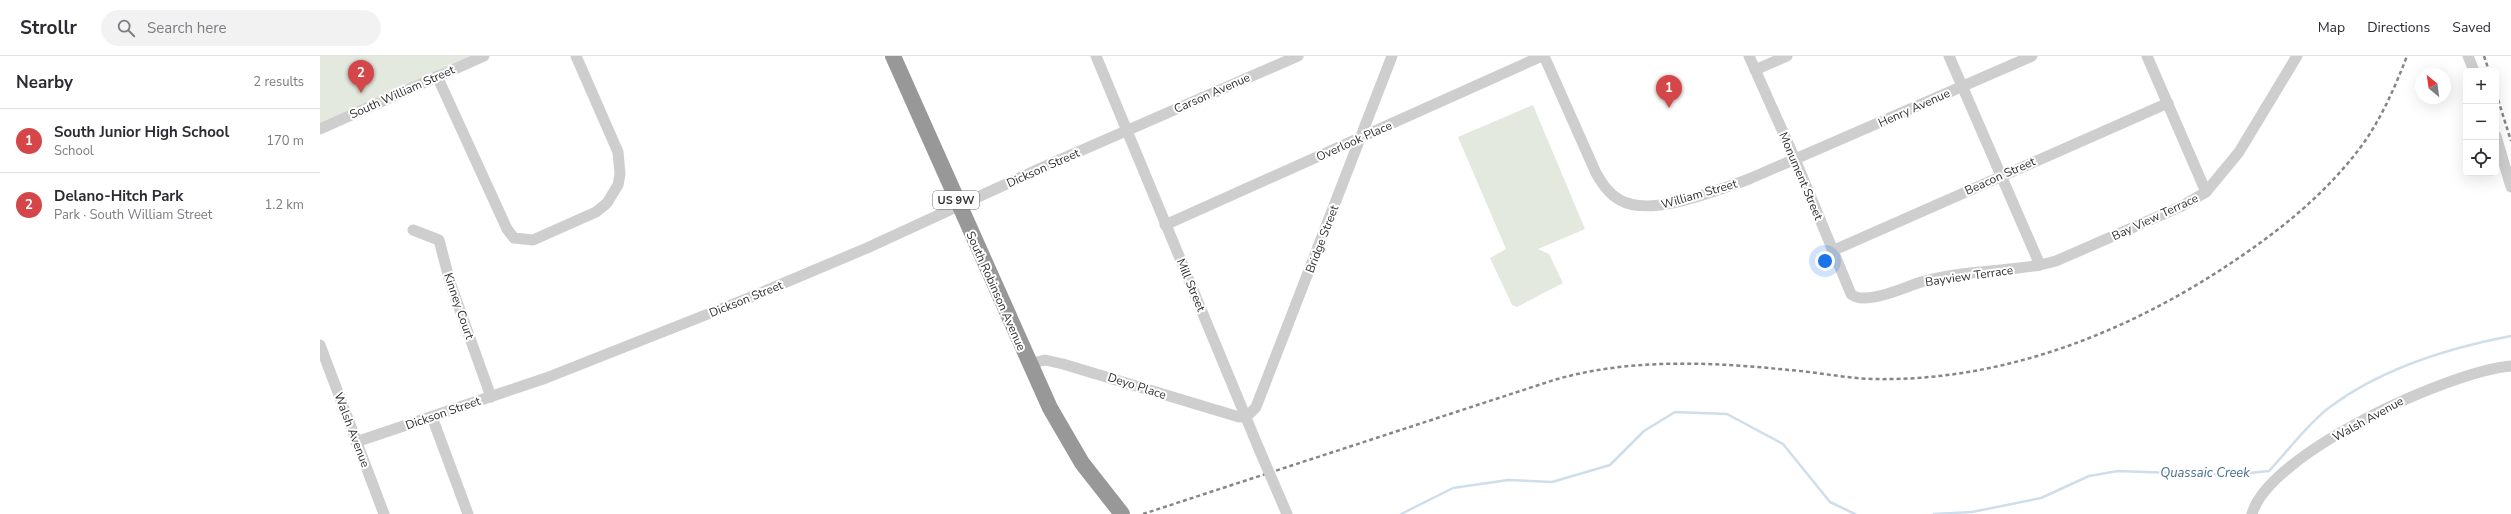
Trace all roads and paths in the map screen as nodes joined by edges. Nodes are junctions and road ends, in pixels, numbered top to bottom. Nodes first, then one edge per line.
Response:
1 (484, 56) edge
2 (576, 56) edge
3 (893, 56) edge
4 (1096, 56) edge
5 (1298, 56) edge
6 (1392, 56) edge
7 (1543, 56) edge
8 (1749, 56) edge
9 (1787, 56) edge
10 (1949, 56) edge
11 (2032, 56) edge
12 (2147, 56) edge
13 (2297, 56) edge
14 (2468, 56) edge
15 (2473, 68) edge
16 (1755, 70) junction
17 (437, 76) junction
18 (1963, 87) junction
19 (2168, 103) junction
20 (320, 129) edge
21 (1126, 131) junction
22 (1361, 138) junction
23 (2497, 140) edge
24 (1795, 159) junction
25 (2001, 176) junction
26 (2511, 187) edge
27 (2206, 192) junction
28 (958, 207) junction
29 (1165, 225) junction
30 (413, 230) dead end
31 (1832, 251) junction
32 (2040, 265) junction
33 (1853, 296) joint
34 (320, 346) edge
35 (1029, 364) junction
36 (2511, 366) edge
37 (491, 397) junction
38 (432, 417) junction
39 (1245, 417) junction
40 (356, 442) junction
41 (384, 514) edge
42 (468, 514) edge
43 (1122, 514) edge
44 (1287, 514) edge
45 (2252, 514) edge

1 - 17 street, South William Street
2 - 17 street
3 - 28 highway, South Robinson Avenue / US 9W
4 - 21 street, Mill Street
5 - 21 street, Carson Avenue
6 - 22 street, Bridge Street
7 - 22 street, Overlook Place
7 - 24 street, William Street
8 - 16 street, Monument Street
9 - 16 street
10 - 18 street
11 - 18 street, Henry Avenue
12 - 19 street
13 - 27 street, Bay View Terrace
14 - 15 street
16 - 24 street, Monument Street
17 - 20 street, South William Street
18 - 24 street, Henry Avenue
18 - 25 street
19 - 25 street, Beacon Street
19 - 27 street
21 - 28 street, Dickson Street
21 - 29 street, Mill Street
22 - 29 street, Overlook Place
22 - 39 street, Bridge Street
23 - 26 street
24 - 31 street, Monument Street
25 - 31 street, Beacon Street
25 - 32 street
27 - 32 street, Bay View Terrace
28 - 35 highway, South Robinson Avenue / US 9W
28 - 37 street, Dickson Street
29 - 39 street, Mill Street
30 - 37 street, Kinney Court
31 - 33 street, Monument Street
32 - 33 street, Bayview Terrace
34 - 40 street, Walsh Avenue
35 - 39 street, Deyo Place
35 - 43 highway, South Robinson Avenue / US 9W
36 - 45 street, Walsh Avenue
37 - 38 street, Dickson Street
38 - 40 street, Dickson Street
38 - 42 street
39 - 44 street, Mill Street, bridge
40 - 41 street, Walsh Avenue

